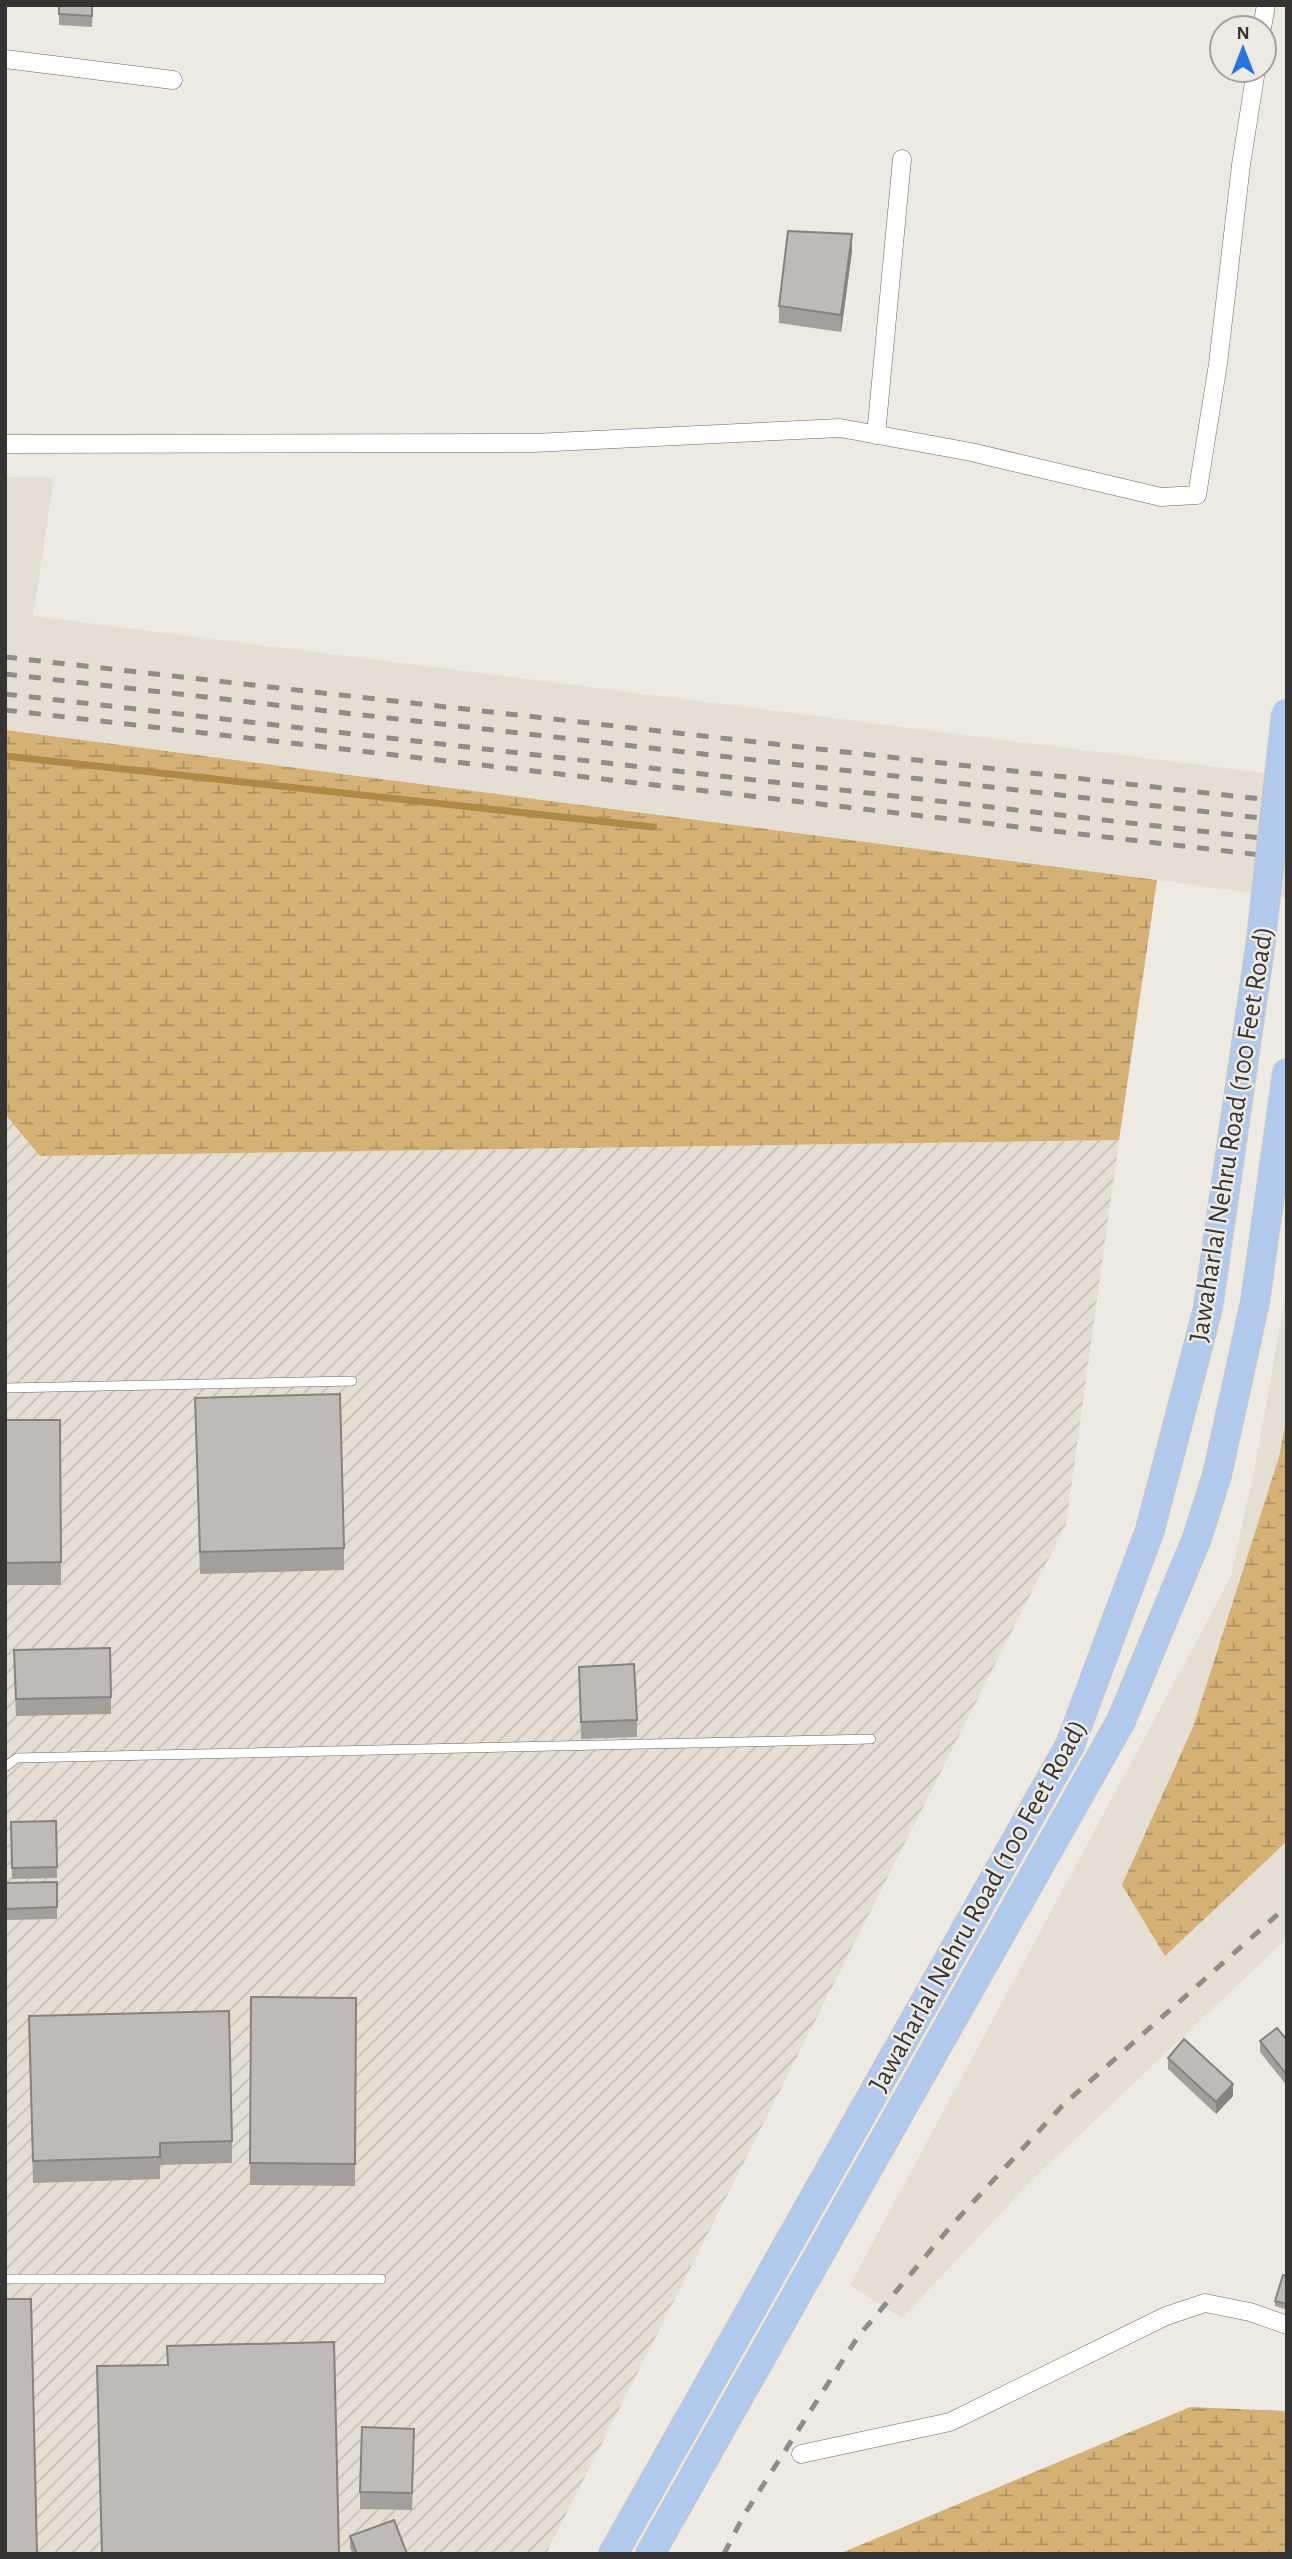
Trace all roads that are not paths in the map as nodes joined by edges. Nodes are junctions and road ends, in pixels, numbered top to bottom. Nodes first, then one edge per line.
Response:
1 (5, 59) edge
2 (173, 80) dead end
3 (1254, 84) edge
4 (902, 159) dead end
5 (876, 435) junction
6 (5, 444) edge
7 (1287, 711) edge
8 (1287, 1073) edge
9 (352, 1381) dead end
10 (5, 1388) edge
11 (871, 1739) dead end
12 (5, 1767) edge
13 (5, 2279) edge
14 (381, 2279) dead end
15 (1287, 2325) edge
16 (801, 2454) dead end
17 (613, 2554) edge
18 (650, 2554) edge

1 - 2 street
3 - 5 street
4 - 5 street
5 - 6 street
7 - 17 main road, Jawaharlal Nehru Road (100 Feet Road), bridge
8 - 18 main road, Jawaharlal Nehru Road (100 Feet Road)
9 - 10 lane
11 - 12 lane
13 - 14 lane
15 - 16 street

